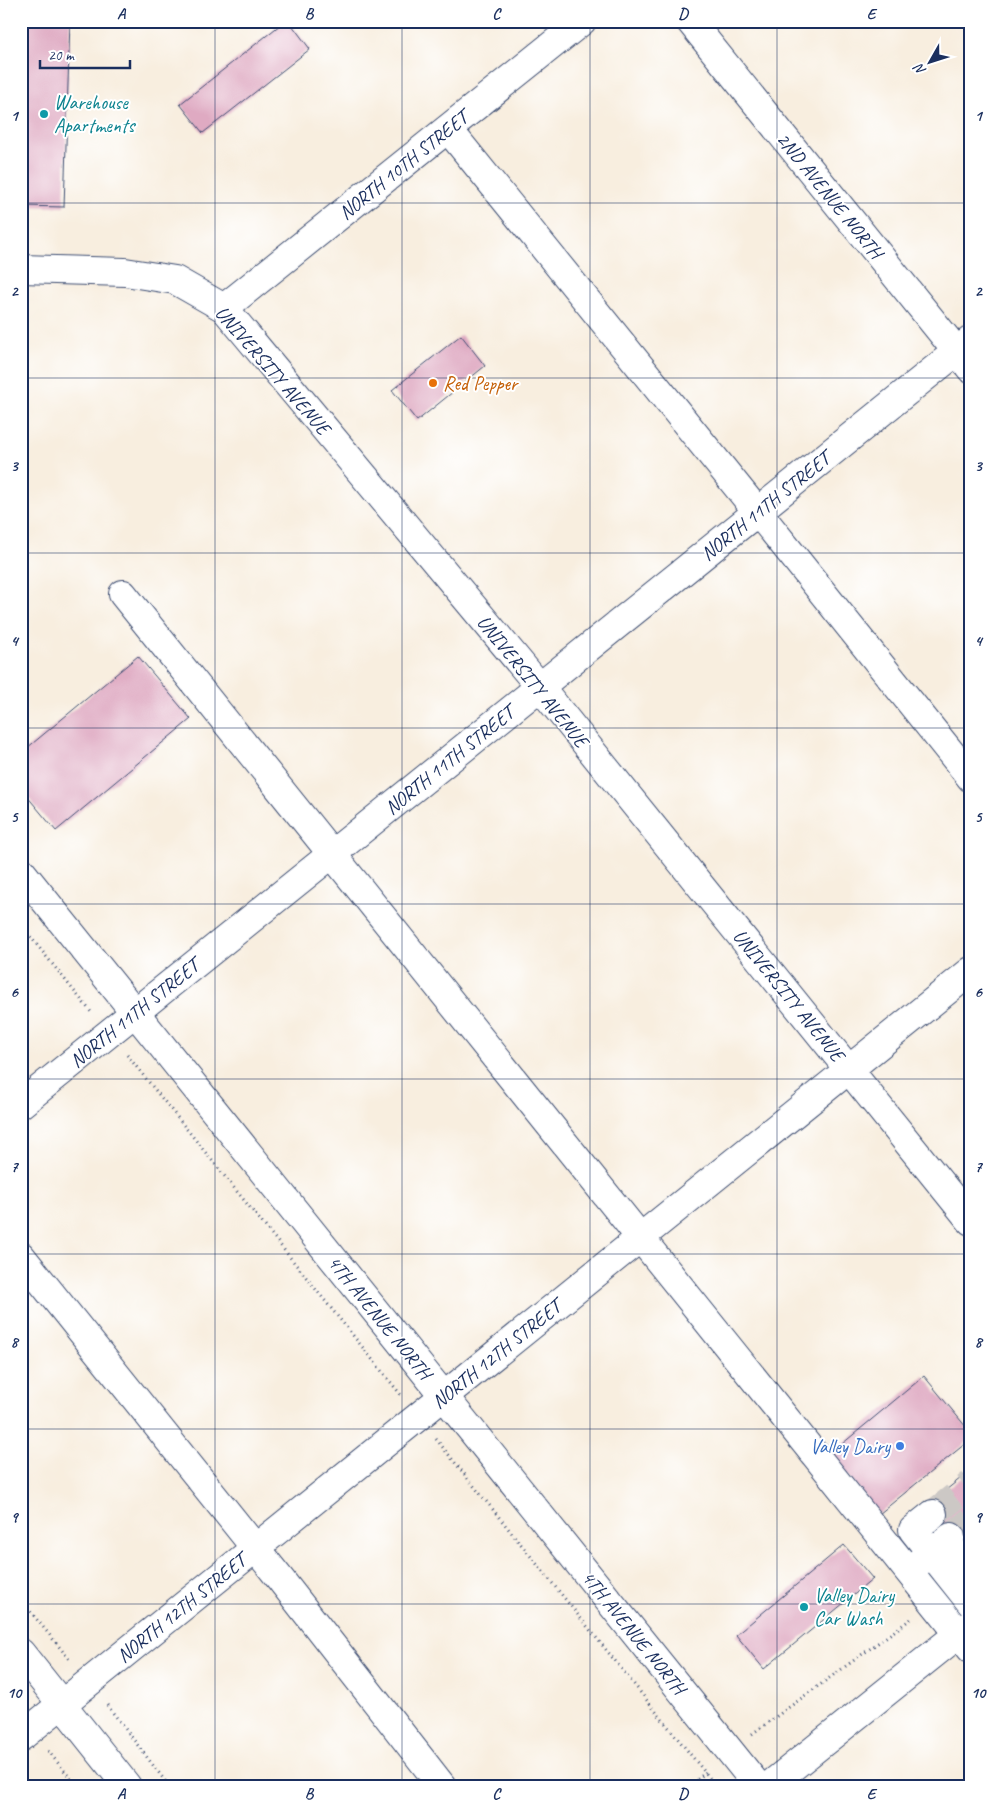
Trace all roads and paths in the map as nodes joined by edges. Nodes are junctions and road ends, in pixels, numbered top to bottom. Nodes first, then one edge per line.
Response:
1 (582, 21) edge
2 (690, 21) edge
3 (448, 129) junction
4 (21, 269) edge
5 (224, 308) junction
6 (966, 354) edge
7 (758, 512) junction
8 (123, 594) dead end
9 (540, 687) junction
10 (971, 778) edge
11 (332, 854) junction
12 (21, 871) edge
13 (21, 925) edge
14 (971, 971) edge
15 (134, 1012) junction
16 (109, 1033) junction
17 (849, 1069) junction
18 (21, 1104) edge
19 (971, 1221) edge
20 (640, 1238) junction
21 (21, 1256) edge
22 (444, 1396) junction
23 (418, 1417) junction
24 (933, 1514) tunnel mouth
25 (256, 1548) junction
26 (949, 1554) junction
27 (908, 1572) junction
28 (933, 1603) junction
29 (971, 1603) edge
30 (967, 1635) edge
31 (21, 1653) edge
32 (62, 1704) junction
33 (21, 1737) edge
34 (731, 1752) junction
35 (705, 1773) junction
36 (127, 1786) edge
37 (442, 1786) edge
38 (690, 1786) edge
39 (716, 1786) edge
40 (758, 1786) edge
41 (769, 1786) edge

1 - 3 street, NORTH 10TH STREET
2 - 6 street, 2ND AVENUE NORTH
3 - 5 street, NORTH 10TH STREET
3 - 7 street
4 - 5 street, UNIVERSITY AVENUE
5 - 9 street, UNIVERSITY AVENUE
6 - 7 street, NORTH 11TH STREET
7 - 9 street, NORTH 11TH STREET
7 - 10 street
8 - 11 street
9 - 11 street, NORTH 11TH STREET
9 - 17 street, UNIVERSITY AVENUE
11 - 15 street, NORTH 11TH STREET
11 - 20 street
12 - 15 street, 4TH AVENUE NORTH
13 - 16 path
14 - 17 street, NORTH 12TH STREET
15 - 16 street, NORTH 11TH STREET
15 - 22 street, 4TH AVENUE NORTH
16 - 18 street, NORTH 11TH STREET
16 - 23 path
17 - 19 street, UNIVERSITY AVENUE
17 - 20 street, NORTH 12TH STREET
20 - 22 street, NORTH 12TH STREET
20 - 27 street
21 - 25 street
22 - 23 street, NORTH 12TH STREET
22 - 34 street, 4TH AVENUE NORTH
23 - 25 street, NORTH 12TH STREET
23 - 35 path
24 - 26 street
25 - 32 street, NORTH 12TH STREET
25 - 37 street
26 - 27 street
26 - 29 street
27 - 28 street
28 - 30 street
28 - 34 path
30 - 41 street
31 - 32 street
32 - 33 street, NORTH 12TH STREET
32 - 36 street
34 - 35 path
34 - 40 street, 4TH AVENUE NORTH
35 - 38 path
35 - 39 path

